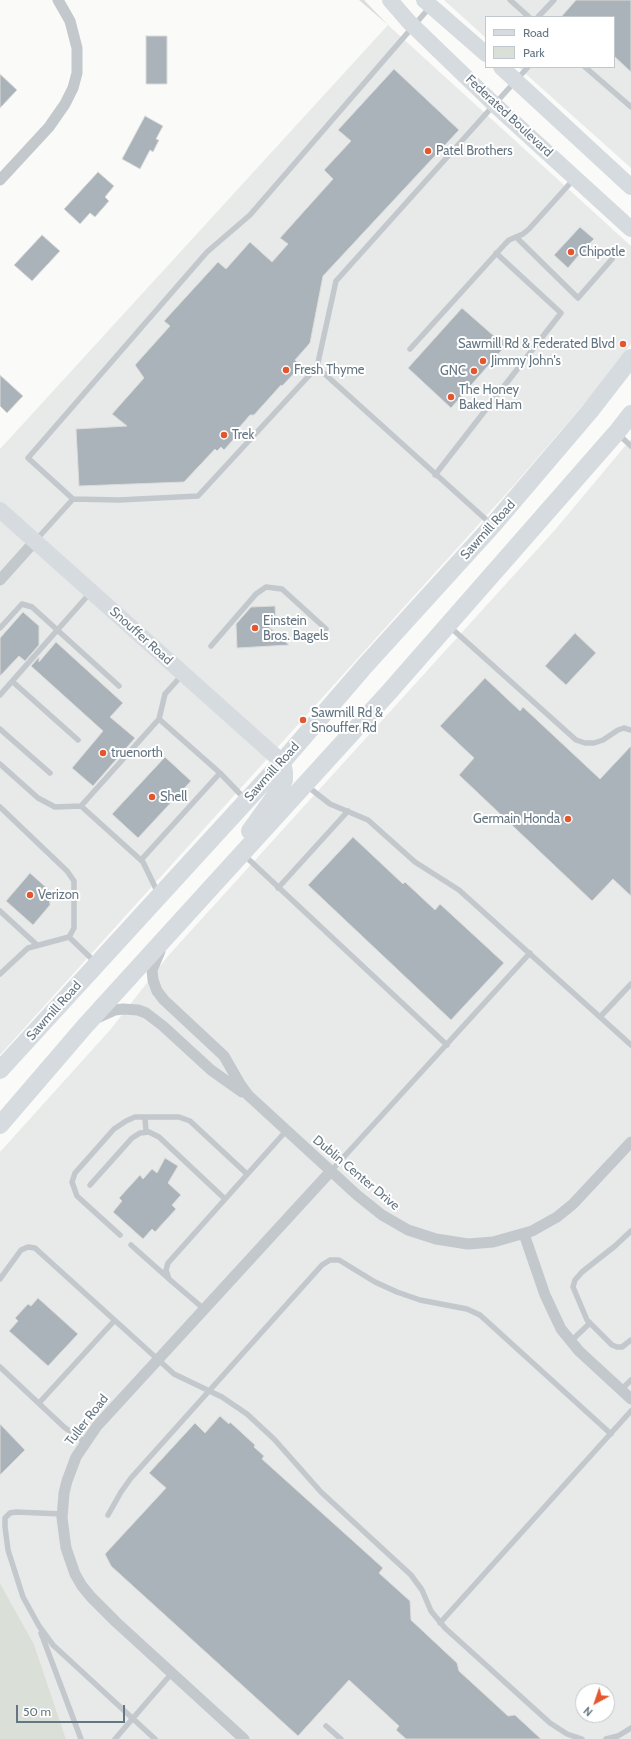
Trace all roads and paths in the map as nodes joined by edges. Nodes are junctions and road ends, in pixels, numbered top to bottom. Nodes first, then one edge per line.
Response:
1 (58, 0) edge
2 (390, 0) edge
3 (510, 0) edge
4 (554, 0) edge
5 (428, 3) edge
6 (528, 16) edge
7 (539, 16) edge
8 (413, 27) junction
9 (485, 53) edge
10 (502, 68) edge
11 (527, 68) edge
12 (586, 68) edge
13 (516, 81) junction
14 (495, 105) junction
15 (631, 107) edge
16 (576, 178) junction
17 (0, 180) edge
18 (631, 187) edge
19 (631, 229) edge
20 (516, 237) junction
21 (496, 253) junction
22 (612, 259) dead end
23 (410, 349) dead end
24 (631, 358) edge
25 (317, 367) junction
26 (631, 414) edge
27 (617, 432) junction
28 (631, 446) edge
29 (435, 475) junction
30 (73, 499) junction
31 (0, 510) edge
32 (493, 525) junction
33 (35, 541) junction
34 (0, 580) edge
35 (91, 592) junction
36 (447, 624) junction
37 (0, 628) edge
38 (326, 629) dead end
39 (58, 630) junction
40 (211, 646) dead end
41 (183, 674) junction
42 (13, 682) junction
43 (119, 686) dead end
44 (0, 695) edge
45 (159, 718) junction
46 (0, 729) edge
47 (631, 730) edge
48 (78, 740) dead end
49 (282, 762) junction
50 (0, 764) edge
51 (220, 773) junction
52 (50, 774) dead end
53 (305, 785) junction
54 (246, 800) junction
55 (81, 806) junction
56 (0, 807) edge
57 (348, 811) junction
58 (242, 854) junction
59 (141, 860) junction
60 (213, 886) junction
61 (278, 888) junction
62 (159, 895) junction
63 (0, 910) edge
64 (178, 924) junction
65 (69, 938) junction
66 (38, 945) junction
67 (530, 953) junction
68 (97, 963) junction
69 (0, 974) edge
70 (631, 984) edge
71 (600, 1017) junction
72 (85, 1026) junction
73 (447, 1045) junction
74 (631, 1045) edge
75 (0, 1070) edge
76 (255, 1102) junction
77 (145, 1117) junction
78 (0, 1125) edge
79 (286, 1131) junction
80 (146, 1132) junction
81 (631, 1142) edge
82 (330, 1172) junction
83 (247, 1174) junction
84 (90, 1185) dead end
85 (225, 1199) junction
86 (631, 1232) edge
87 (524, 1234) junction
88 (120, 1235) dead end
89 (131, 1245) dead end
90 (0, 1279) edge
91 (171, 1281) junction
92 (204, 1309) junction
93 (114, 1321) junction
94 (590, 1323) junction
95 (631, 1340) edge
96 (570, 1342) junction
97 (157, 1360) junction
98 (0, 1367) edge
99 (631, 1380) edge
100 (208, 1390) junction
101 (621, 1390) junction
102 (631, 1399) edge
103 (39, 1403) junction
104 (631, 1411) edge
105 (611, 1434) junction
106 (85, 1442) junction
107 (62, 1514) junction
108 (108, 1515) dead end
109 (35, 1620) junction
110 (440, 1623) junction
111 (172, 1673) junction
112 (132, 1719) junction
113 (326, 1726) dead end
114 (631, 1728) edge
115 (81, 1739) edge
116 (115, 1739) edge
117 (155, 1739) edge
118 (244, 1739) edge
119 (341, 1739) edge
120 (582, 1739) edge
121 (606, 1739) edge

1 - 17 street
2 - 8 main road, Federated Boulevard
3 - 6 lane
4 - 7 lane
5 - 8 lane
5 - 9 main road
8 - 14 main road, Federated Boulevard
8 - 30 lane
10 - 13 main road
11 - 13 lane
12 - 15 lane
13 - 14 lane
13 - 18 main road
14 - 16 main road, Federated Boulevard
14 - 25 lane
16 - 19 main road, Federated Boulevard
16 - 20 lane
20 - 21 lane
20 - 22 lane
21 - 23 lane
21 - 29 lane
24 - 32 main road, Sawmill Road
25 - 29 lane
25 - 30 lane
26 - 27 main road
27 - 28 lane
27 - 36 main road
29 - 32 lane
30 - 33 lane
31 - 33 main road, Snouffer Road
32 - 49 main road, Sawmill Road
33 - 34 street
33 - 35 main road, Snouffer Road
35 - 39 lane
35 - 41 main road, Snouffer Road
36 - 47 lane
36 - 53 main road
37 - 39 lane
38 - 40 lane
39 - 42 lane
39 - 43 lane
41 - 45 lane
41 - 49 main road, Snouffer Road
42 - 44 lane
42 - 48 lane
45 - 51 lane
45 - 55 lane
46 - 52 lane
49 - 54 main road, Sawmill Road
49 - 60 main road
50 - 55 lane
51 - 54 lane
51 - 59 lane
53 - 57 lane
53 - 58 main road
54 - 62 main road, Sawmill Road
55 - 59 lane
56 - 65 lane
57 - 61 lane
57 - 67 lane
58 - 60 main road
58 - 61 lane
59 - 62 lane
60 - 64 main road
61 - 73 lane
62 - 68 main road, Sawmill Road
63 - 66 lane
64 - 72 main road
64 - 76 street, Dublin Center Drive
65 - 66 lane
65 - 68 lane
66 - 69 lane
67 - 71 lane
67 - 73 lane
68 - 75 main road, Sawmill Road
70 - 71 lane
71 - 74 lane
72 - 76 street, Dublin Center Drive
72 - 78 main road
73 - 82 lane
76 - 79 street, Dublin Center Drive
77 - 80 lane
77 - 83 lane
77 - 88 lane
79 - 82 street, Dublin Center Drive
79 - 83 lane
80 - 84 lane
80 - 85 lane
81 - 87 street, Dublin Center Drive
82 - 87 street, Dublin Center Drive
82 - 92 street, Tuller Road
83 - 85 lane
85 - 91 lane
86 - 94 lane
87 - 96 street
89 - 91 lane
90 - 93 lane
91 - 92 lane
92 - 97 street, Tuller Road
93 - 97 lane
93 - 103 lane
94 - 95 lane
94 - 96 lane
96 - 101 street
97 - 100 lane
97 - 106 street, Tuller Road
98 - 103 lane
99 - 101 lane
100 - 105 lane
100 - 108 lane
100 - 110 lane
101 - 102 street
103 - 106 lane
104 - 105 lane
105 - 110 lane
106 - 107 street, Tuller Road
107 - 109 lane
107 - 111 street, Tuller Road
109 - 112 lane
109 - 115 lane
110 - 120 lane
111 - 112 lane
111 - 118 street, Tuller Road
112 - 116 lane
112 - 117 lane
113 - 119 lane
114 - 121 lane

